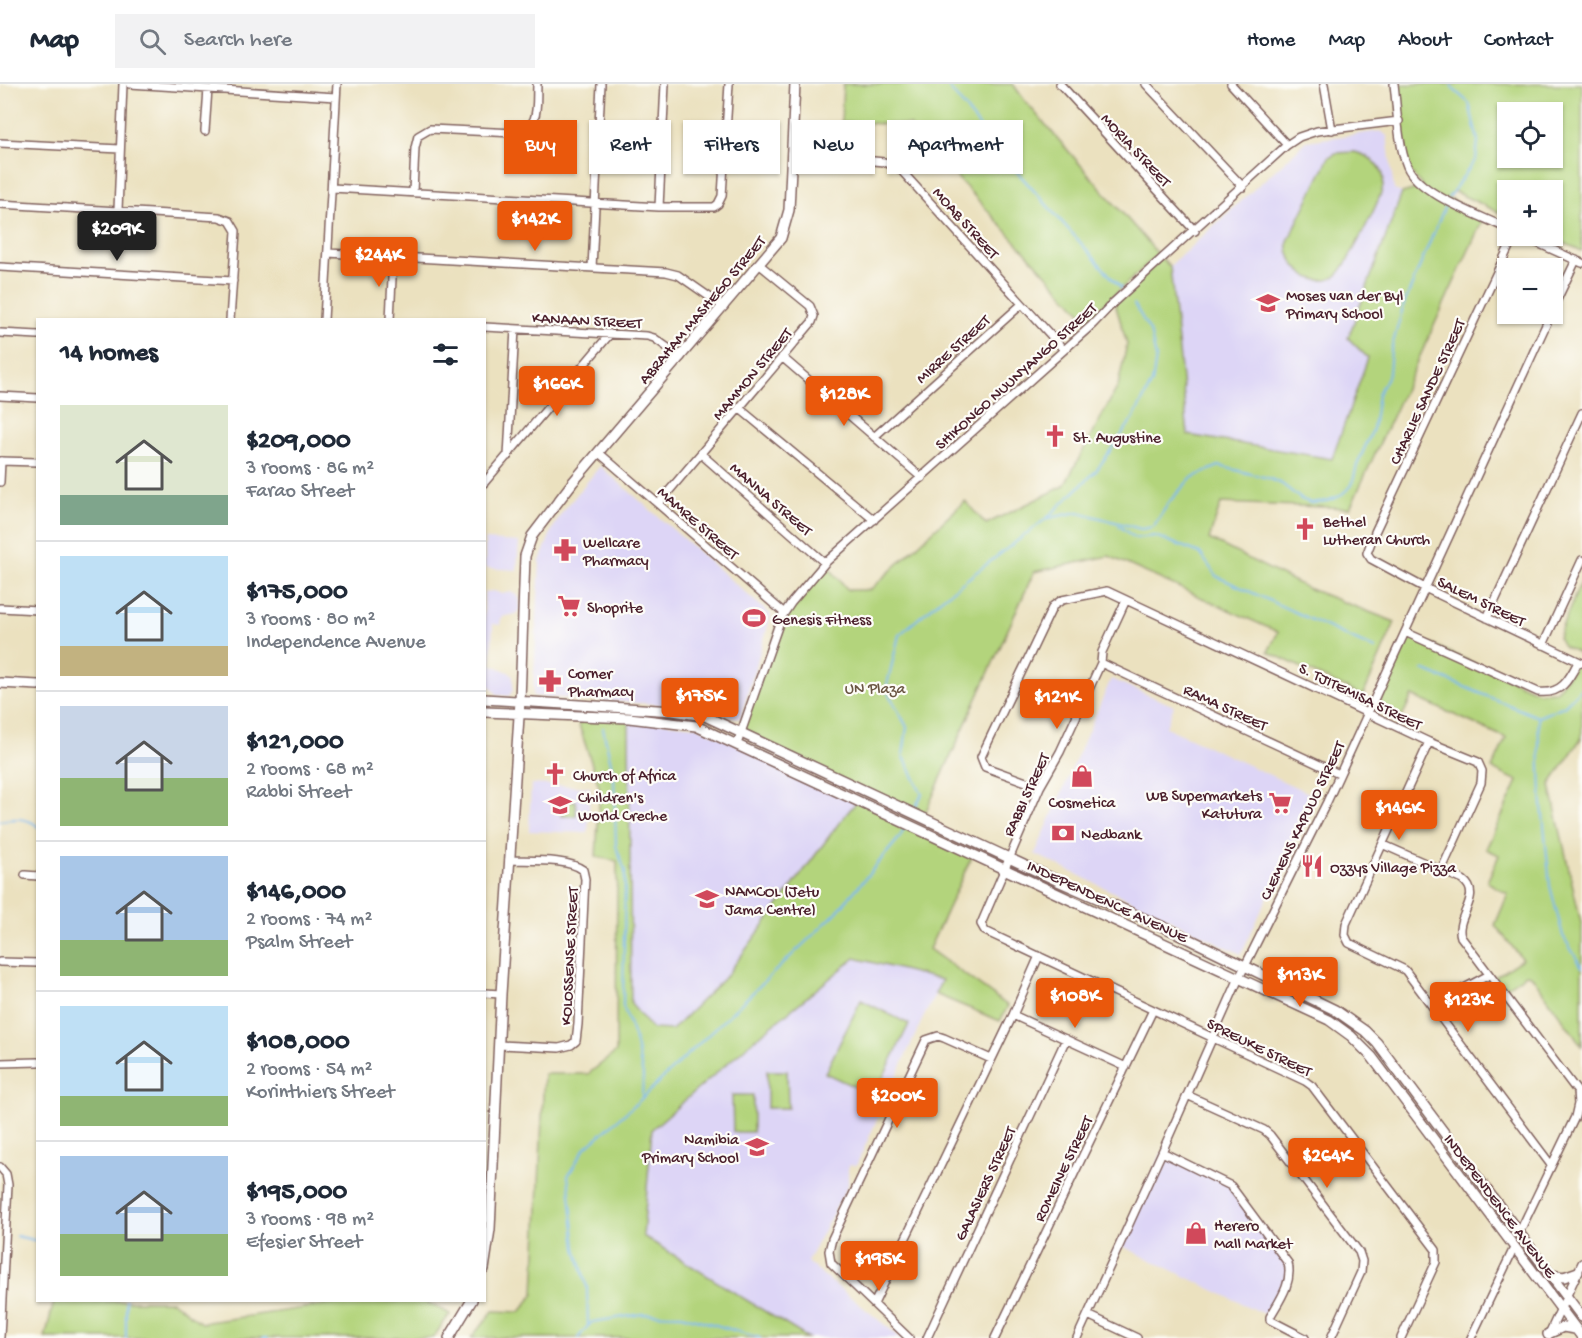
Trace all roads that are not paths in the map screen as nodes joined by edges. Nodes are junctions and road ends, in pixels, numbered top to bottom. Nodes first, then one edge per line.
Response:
1 (123, 84) edge
2 (130, 84) edge
3 (273, 84) edge
4 (337, 84) edge
5 (537, 84) edge
6 (601, 84) edge
7 (665, 84) edge
8 (729, 84) edge
9 (795, 84) edge
10 (1060, 84) edge
11 (1146, 84) edge
12 (1231, 84) edge
13 (1324, 84) edge
14 (1394, 84) edge
15 (208, 89) junction
16 (273, 92) junction
17 (336, 97) junction
18 (1399, 121) junction
19 (1332, 130) junction
20 (205, 131) dead end
21 (0, 143) edge
22 (1287, 145) junction
23 (120, 149) junction
24 (791, 153) junction
25 (1243, 187) junction
26 (332, 188) junction
27 (413, 192) junction
28 (594, 203) junction
29 (0, 204) edge
30 (659, 207) junction
31 (118, 210) junction
32 (1497, 224) edge
33 (1195, 231) junction
34 (1509, 246) edge
35 (1544, 246) edge
36 (328, 254) junction
37 (393, 257) junction
38 (1579, 262) edge
39 (760, 265) junction
40 (0, 267) edge
41 (592, 268) junction
42 (233, 281) junction
43 (1563, 292) edge
44 (1022, 304) junction
45 (724, 307) junction
46 (230, 318) edge
47 (324, 318) edge
48 (390, 318) edge
49 (1546, 324) edge
50 (486, 327) edge
51 (516, 329) junction
52 (0, 333) edge
53 (610, 334) junction
54 (36, 335) edge
55 (1064, 350) junction
56 (681, 357) junction
57 (782, 357) junction
58 (0, 396) edge
59 (36, 398) edge
60 (739, 408) junction
61 (1582, 414) edge
62 (874, 437) junction
63 (598, 452) junction
64 (700, 454) junction
65 (508, 456) junction
66 (1, 461) edge
67 (36, 462) edge
68 (922, 478) junction
69 (486, 481) edge
70 (0, 482) edge
71 (658, 504) junction
72 (874, 520) junction
73 (1371, 559) joint
74 (1582, 561) edge
75 (825, 563) junction
76 (1425, 588) junction
77 (1126, 600) junction
78 (0, 608) edge
79 (36, 610) edge
80 (783, 612) junction
81 (1487, 618) junction
82 (1405, 633) junction
83 (1543, 645) junction
84 (1101, 663) junction
85 (1580, 663) edge
86 (0, 683) edge
87 (36, 685) edge
88 (486, 699) edge
89 (519, 701) junction
90 (486, 712) edge
91 (1368, 712) junction
92 (519, 713) junction
93 (741, 732) junction
94 (1429, 742) junction
95 (737, 744) junction
96 (1340, 774) junction
97 (1040, 787) junction
98 (1383, 845) junction
99 (1011, 858) junction
100 (509, 860) junction
101 (1006, 868) junction
102 (1442, 871) junction
103 (25, 875) dead end
104 (36, 876) edge
105 (1039, 956) junction
106 (0, 962) edge
107 (36, 963) edge
108 (1245, 966) junction
109 (1489, 975) junction
110 (1239, 978) junction
111 (486, 993) edge
112 (501, 994) junction
113 (1432, 1005) junction
114 (1153, 1010) junction
115 (1013, 1015) junction
116 (1214, 1037) junction
117 (1066, 1039) junction
118 (499, 1045) junction
119 (991, 1059) junction
120 (36, 1062) edge
121 (0, 1063) edge
122 (1126, 1067) junction
123 (1187, 1095) junction
124 (1162, 1152) junction
125 (1551, 1165) junction
126 (0, 1167) edge
127 (1519, 1233) junction
128 (1514, 1248) junction
129 (486, 1256) edge
130 (1580, 1268) edge
131 (1551, 1275) junction
132 (1567, 1297) junction
133 (471, 1302) edge
134 (874, 1304) junction
135 (1560, 1309) junction
136 (1088, 1315) junction
137 (1582, 1317) edge
138 (1575, 1329) junction
139 (1548, 1336) edge
140 (0, 1337) edge
141 (1582, 1337) edge
142 (449, 1338) edge
143 (909, 1338) edge
144 (927, 1338) edge
145 (995, 1338) edge
146 (1077, 1338) edge
147 (1137, 1338) edge
148 (1305, 1338) edge
149 (1331, 1338) edge
150 (1401, 1338) edge
151 (1471, 1338) edge

1 - 23 street
2 - 15 street
3 - 16 street
4 - 17 street
5 - 27 street
6 - 28 street
7 - 30 street
8 - 30 street
9 - 24 main road, ABRAHAM MASHEGO STREET
10 - 33 street, MORIA STREET
11 - 25 street
12 - 22 street
13 - 19 street
14 - 18 street
15 - 16 street
15 - 20 street
16 - 17 street
17 - 26 street
18 - 19 street, SHIKONGO NUUNYANGO STREET
18 - 32 street
19 - 22 street, SHIKONGO NUUNYANGO STREET
21 - 23 street
22 - 25 street, SHIKONGO NUUNYANGO STREET
23 - 31 street
24 - 39 main road, ABRAHAM MASHEGO STREET
24 - 44 street, MOAB STREET
25 - 33 street, SHIKONGO NUUNYANGO STREET
26 - 27 street
26 - 36 street
27 - 28 street
28 - 30 street
28 - 41 street
29 - 31 street
31 - 42 street
33 - 55 street, SHIKONGO NUUNYANGO STREET
34 - 73 street, CHARLIE SANDE STREET
35 - 38 street
36 - 37 street
36 - 47 street
37 - 41 street
37 - 48 street
38 - 43 street, CLEMENS KAPUUO STREET
39 - 45 main road, ABRAHAM MASHEGO STREET
39 - 57 street, MAMMON STREET
40 - 42 street
41 - 45 street
42 - 46 street
44 - 55 street, MOAB STREET
44 - 62 street, MIRRE STREET
45 - 56 main road, ABRAHAM MASHEGO STREET
49 - 76 street, CLEMENS KAPUUO STREET
50 - 51 street, KANAAN STREET
51 - 53 street, KANAAN STREET
51 - 65 street
52 - 54 street
53 - 56 street, KANAAN STREET
53 - 65 street
55 - 68 street, SHIKONGO NUUNYANGO STREET
56 - 63 main road, ABRAHAM MASHEGO STREET
57 - 60 street, MAMMON STREET
57 - 62 street
58 - 59 street
60 - 64 street, MAMMON STREET
60 - 72 street
61 - 81 street
62 - 68 street
63 - 71 street, MAMRE STREET
63 - 89 main road, ABRAHAM MASHEGO STREET
64 - 71 street, MAMMON STREET
64 - 75 street, MANNA STREET
65 - 69 street
66 - 67 street
66 - 70 street
68 - 72 street, SHIKONGO NUUNYANGO STREET
71 - 80 street, MAMRE STREET
72 - 75 street, SHIKONGO NUUNYANGO STREET
73 - 76 street, SALEM STREET
74 - 83 street
75 - 80 street, SHIKONGO NUUNYANGO STREET
76 - 81 street, SALEM STREET
76 - 82 street, CLEMENS KAPUUO STREET
77 - 84 street, RABBI STREET
77 - 91 street, S. TJITEMISA STREET
77 - 97 street, S. TJITEMISA STREET
78 - 79 street
80 - 93 street, SHIKONGO NUUNYANGO STREET
81 - 83 street, SALEM STREET
82 - 85 street
82 - 91 street, CLEMENS KAPUUO STREET
83 - 85 street, SALEM STREET
84 - 96 street, RAMA STREET
84 - 97 street, RABBI STREET
86 - 87 main road
88 - 89 main road, INDEPENDENCE AVENUE
89 - 92 main road, ABRAHAM MASHEGO STREET
89 - 93 main road, INDEPENDENCE AVENUE
90 - 92 main road, INDEPENDENCE AVENUE
91 - 94 street, S. TJITEMISA STREET
91 - 96 street, CLEMENS KAPUUO STREET
92 - 95 main road, INDEPENDENCE AVENUE
92 - 100 main road, ABRAHAM MASHEGO STREET
93 - 95 street, SHIKONGO NUUNYANGO STREET
93 - 99 main road, INDEPENDENCE AVENUE
94 - 98 street
94 - 102 street, S. TJITEMISA STREET
95 - 101 main road, INDEPENDENCE AVENUE
96 - 108 street, CLEMENS KAPUUO STREET
97 - 99 street, RABBI STREET
98 - 102 street
98 - 113 street
99 - 101 street, RABBI STREET
99 - 108 main road, INDEPENDENCE AVENUE
100 - 112 main road, ABRAHAM MASHEGO STREET
100 - 118 street, KOLOSSENSE STREET
101 - 105 street, SPREUKE STREET
101 - 110 main road, INDEPENDENCE AVENUE
102 - 109 street
103 - 104 street
105 - 114 street, SPREUKE STREET
105 - 115 street
106 - 107 street
108 - 110 street, CLEMENS KAPUUO STREET
108 - 127 main road, INDEPENDENCE AVENUE
109 - 113 street
109 - 125 street
110 - 116 street, CLEMENS KAPUUO STREET
110 - 128 main road, INDEPENDENCE AVENUE
111 - 112 street
112 - 118 main road, ABRAHAM MASHEGO STREET
113 - 125 street
114 - 116 street, SPREUKE STREET
114 - 122 street, ROMEINE STREET
115 - 117 street
115 - 119 street
116 - 123 street, CLEMENS KAPUUO STREET
116 - 150 street, SPREUKE STREET
117 - 122 street
117 - 144 street, GALASIERS STREET
118 - 129 main road, ABRAHAM MASHEGO STREET
119 - 134 street
119 - 134 street
120 - 121 street
122 - 145 street, ROMEINE STREET
123 - 124 street, CLEMENS KAPUUO STREET
123 - 149 street
124 - 136 street, CLEMENS KAPUUO STREET
124 - 148 street
125 - 127 street
126 - 140 street
127 - 131 main road, INDEPENDENCE AVENUE
128 - 135 main road, INDEPENDENCE AVENUE
128 - 151 street
130 - 131 main road
130 - 132 street
131 - 132 main road, INDEPENDENCE AVENUE
132 - 135 street
132 - 137 main road, INDEPENDENCE AVENUE
133 - 142 main road
134 - 143 street
135 - 138 main road, INDEPENDENCE AVENUE
135 - 139 street
136 - 146 street, CLEMENS KAPUUO STREET
136 - 147 street
138 - 139 main road
138 - 141 main road, INDEPENDENCE AVENUE

